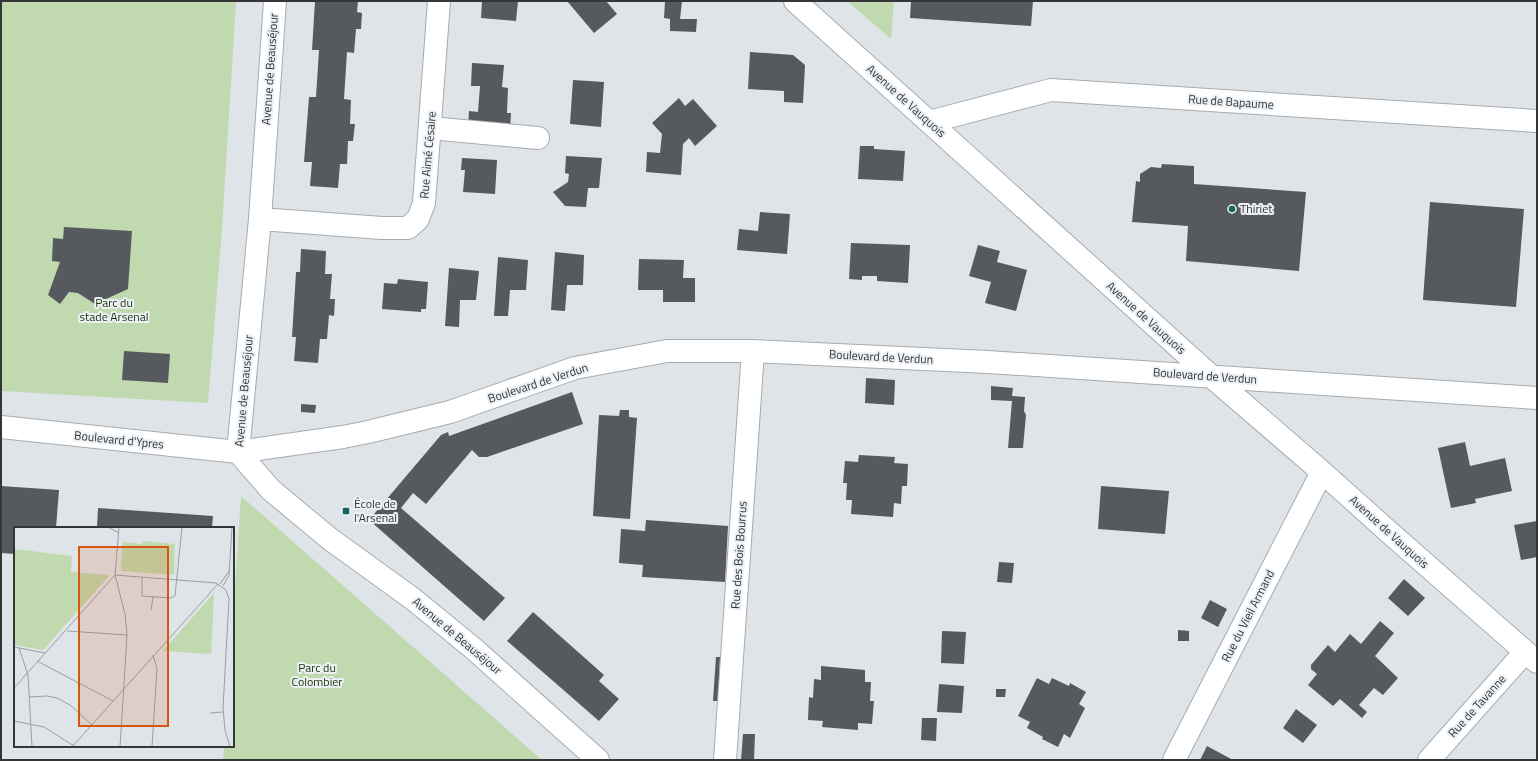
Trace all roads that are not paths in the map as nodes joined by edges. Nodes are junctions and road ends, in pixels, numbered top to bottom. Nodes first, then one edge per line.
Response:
1 (275, 1) edge
2 (439, 1) edge
3 (795, 1) edge
4 (1537, 121) edge
5 (929, 122) junction
6 (430, 128) junction
7 (538, 138) dead end
8 (260, 219) junction
9 (753, 351) junction
10 (1212, 377) junction
11 (1537, 398) edge
12 (1, 427) edge
13 (238, 452) junction
14 (1322, 472) junction
15 (1531, 657) edge
16 (598, 760) edge
17 (725, 760) edge
18 (1174, 760) edge
19 (1429, 760) edge

1 - 8 street, Avenue de Beauséjour
2 - 6 street, Rue Aimé Césaire
3 - 5 street, Avenue de Vauquois
4 - 5 street, Rue de Bapaume
5 - 10 street, Avenue de Vauquois
6 - 7 street
6 - 8 street, Rue Aimé Césaire
8 - 13 street, Avenue de Beauséjour
9 - 10 street, Boulevard de Verdun
9 - 13 street, Boulevard de Verdun
9 - 17 street, Rue des Bois Bourrus
10 - 11 street, Boulevard de Verdun
10 - 14 street, Avenue de Vauquois
12 - 13 street, Boulevard d'Ypres
13 - 16 street, Avenue de Beauséjour
14 - 15 street, Avenue de Vauquois
14 - 18 street, Rue du Vieil Armand
15 - 19 street, Rue de Tavanne

